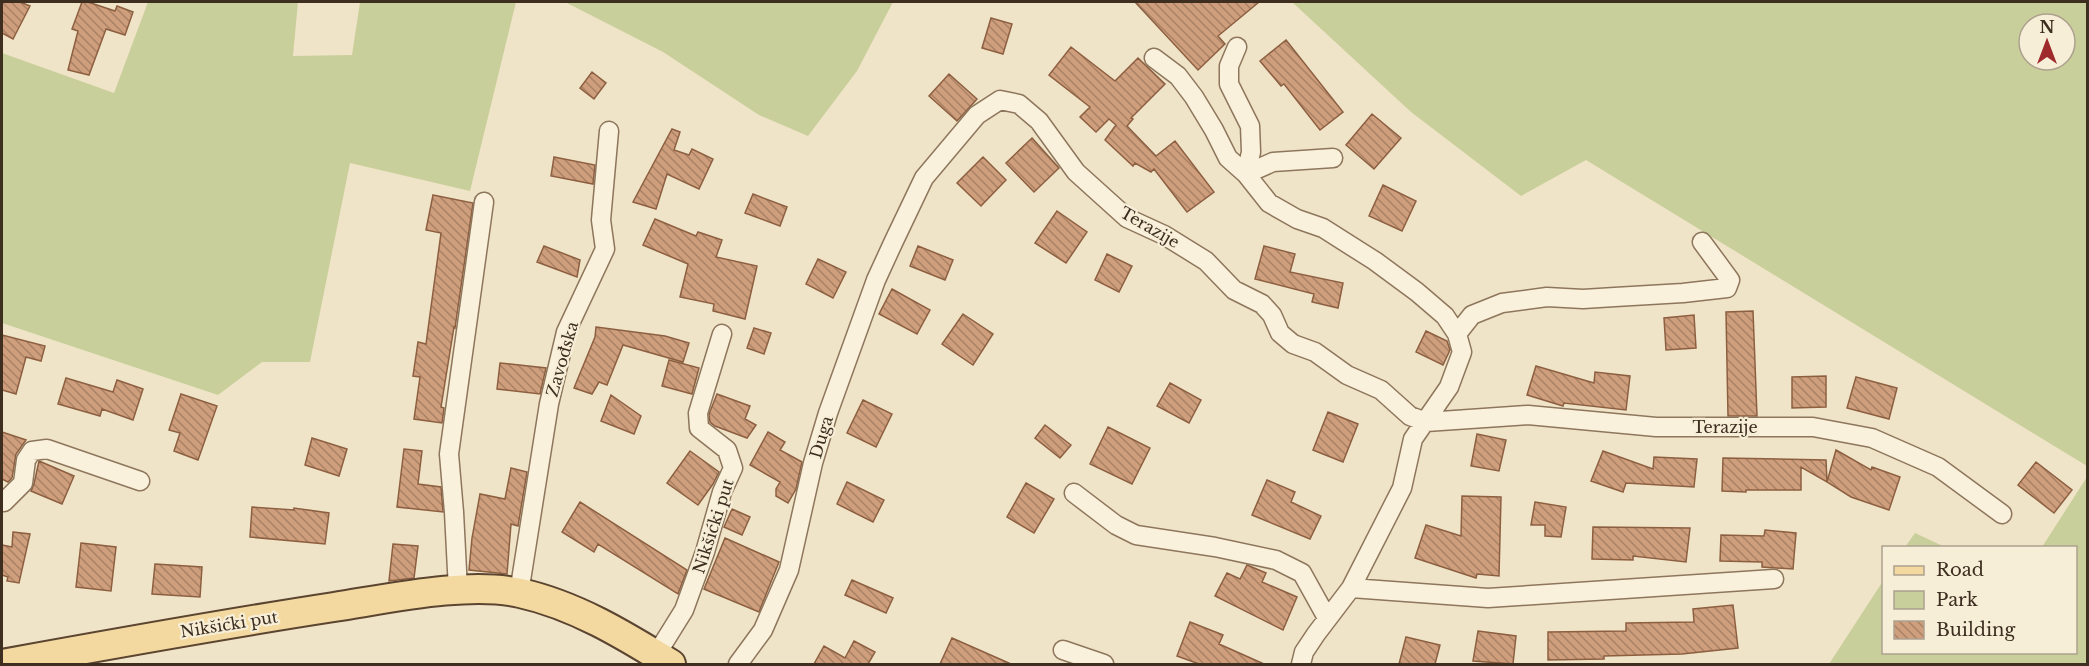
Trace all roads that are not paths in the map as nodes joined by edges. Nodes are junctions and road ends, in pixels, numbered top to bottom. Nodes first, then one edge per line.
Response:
1 (1237, 46) dead end
2 (1154, 58) dead end
3 (609, 131) dead end
4 (1333, 158) dead end
5 (1246, 174) junction
6 (484, 202) dead end
7 (910, 208) joint
8 (1702, 242) dead end
9 (722, 334) dead end
10 (1457, 334) junction
11 (1426, 422) junction
12 (140, 481) dead end
13 (1074, 493) dead end
14 (2, 502) edge
15 (2002, 514) dead end
16 (1774, 579) dead end
17 (1351, 588) junction
18 (458, 590) junction
19 (519, 593) junction
20 (1327, 618) junction
21 (1063, 650) dead end
22 (664, 660) edge
23 (2, 663) edge
24 (738, 664) edge
25 (1104, 664) edge
26 (1301, 664) edge

1 - 5 street
2 - 5 street
3 - 19 street, Zavođska
4 - 5 street
5 - 10 street
6 - 18 street
7 - 11 street, Terazije
7 - 24 street, Duga
8 - 10 street
9 - 22 street, Nikšićki put
10 - 11 street
11 - 15 street, Terazije
11 - 17 street
12 - 14 street
13 - 20 street
16 - 17 street
17 - 20 street
18 - 19 main road, Nikšićki put
18 - 23 main road, Nikšićki put
19 - 22 main road, Nikšićki put
20 - 26 street
21 - 25 street

